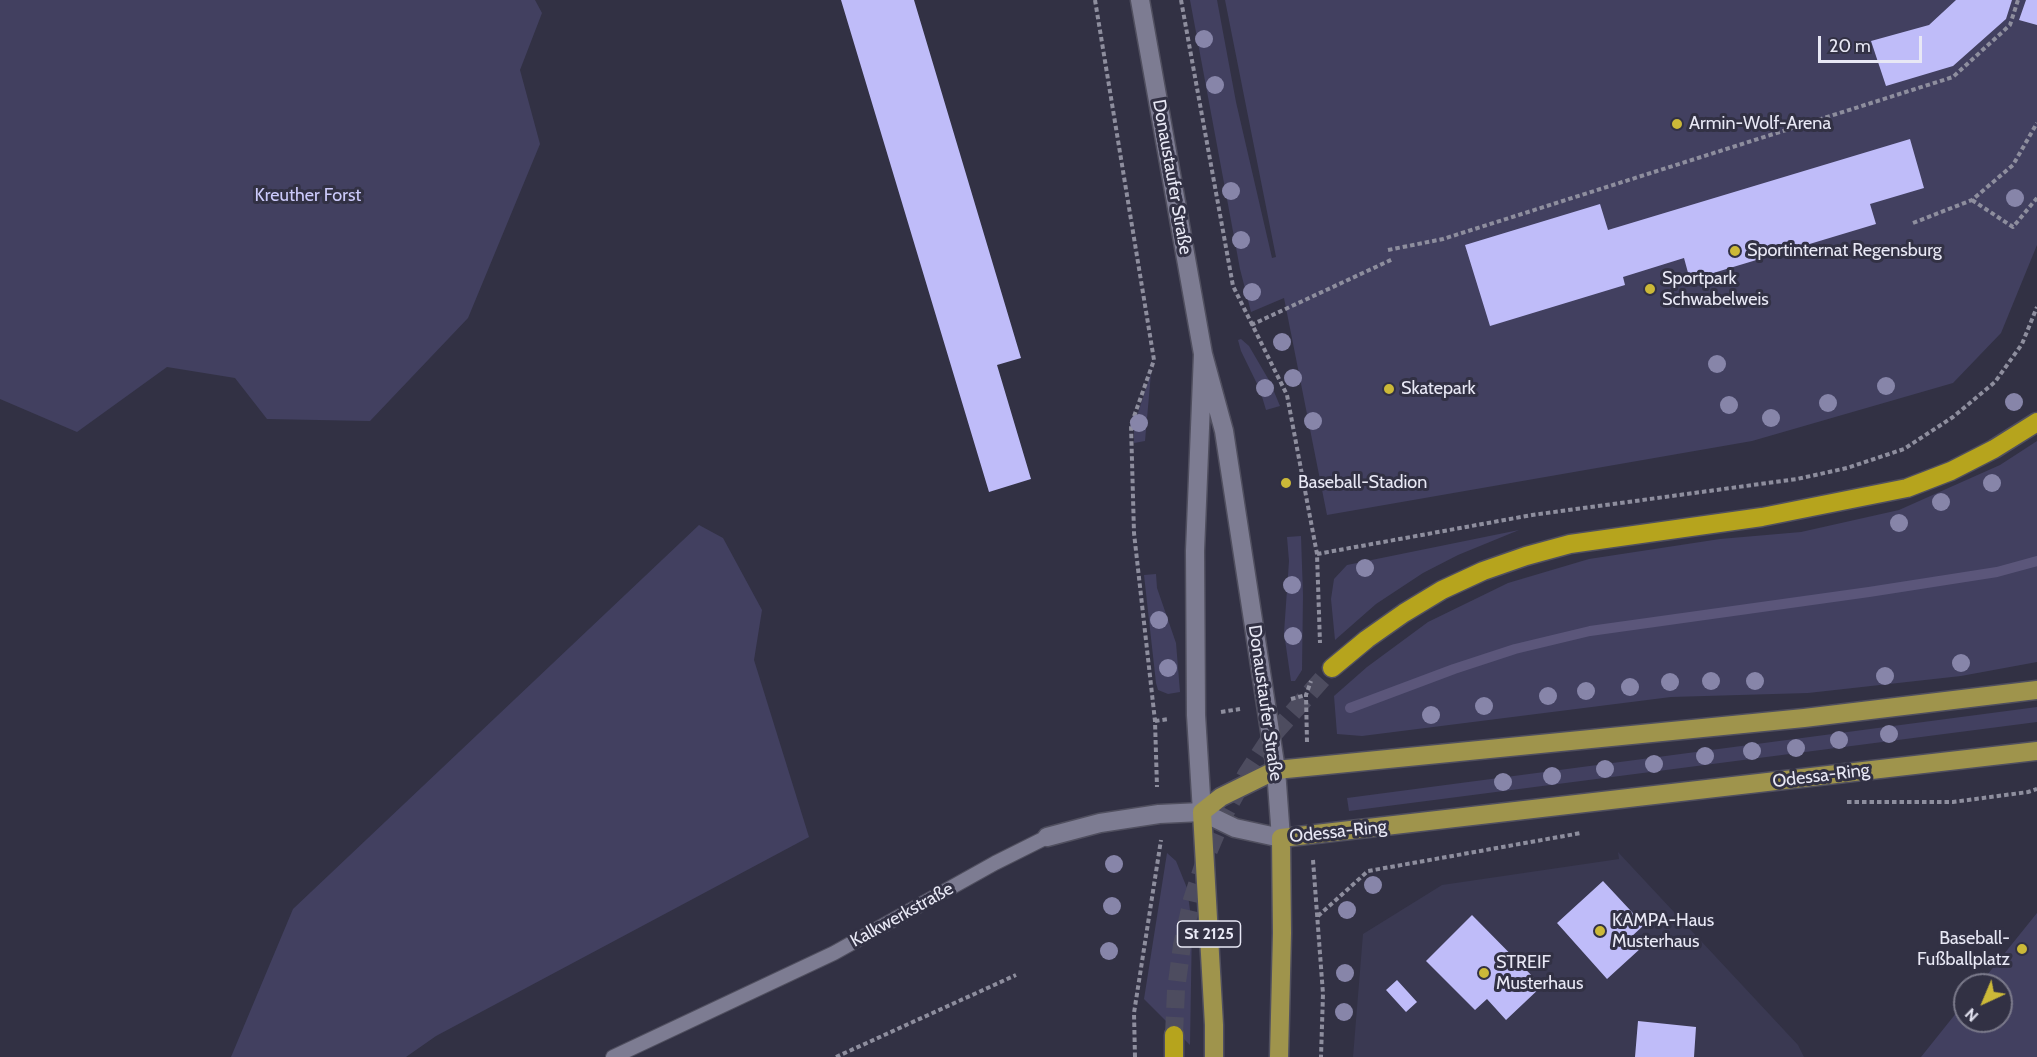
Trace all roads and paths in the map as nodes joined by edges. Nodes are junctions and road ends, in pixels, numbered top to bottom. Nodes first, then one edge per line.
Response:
1 (1095, 0) edge
2 (1140, 0) edge
3 (1181, 0) edge
4 (2018, 0) edge
5 (2037, 123) edge
6 (2037, 198) edge
7 (1972, 200) junction
8 (1913, 223) dead end
9 (1388, 250) dead end
10 (1393, 259) dead end
11 (2037, 307) edge
12 (1251, 325) junction
13 (1203, 354) junction
14 (2037, 422) edge
15 (1317, 554) junction
16 (1320, 645) dead end
17 (1332, 668) tunnel mouth
18 (1313, 675) dead end
19 (2037, 690) edge
20 (1306, 695) junction
21 (1267, 705) junction
22 (1196, 715) junction
23 (1155, 721) junction
24 (2037, 752) edge
25 (1308, 767) junction
26 (1276, 770) junction
27 (2037, 789) edge
28 (1847, 802) dead end
29 (1202, 812) junction
30 (1158, 814) junction
31 (1586, 832) dead end
32 (1312, 835) junction
33 (1047, 837) joint
34 (1281, 838) junction
35 (1317, 916) junction
36 (1016, 975) dead end
37 (1174, 1035) tunnel mouth
38 (613, 1057) edge
39 (836, 1057) edge
40 (1135, 1057) edge
41 (1174, 1057) edge
42 (1214, 1057) edge
43 (1279, 1057) edge
44 (1321, 1057) edge

1 - 23 path
2 - 13 main road, Donaustaufer Straße / St 2125
3 - 12 path
4 - 9 path
5 - 7 path
6 - 7 path
7 - 8 path
10 - 12 path
11 - 15 path
12 - 15 path
13 - 21 main road, Donaustaufer Straße / St 2125
13 - 22 main road, Donaustaufer Straße / St 2125
14 - 17 highway
15 - 16 path
18 - 20 path
19 - 25 main road
20 - 21 path
20 - 25 path
21 - 22 path
21 - 26 main road, Donaustaufer Straße / St 2125
22 - 23 path
22 - 29 main road, Donaustaufer Straße / St 2125
23 - 30 path
24 - 32 main road, Odessa-Ring
25 - 26 main road
26 - 29 main road
26 - 34 main road, Donaustaufer Straße / St 2125
27 - 28 path
29 - 30 main road, Kalkwerkstraße
29 - 34 main road, Odessa-Ring
29 - 42 main road, Donaustaufer Straße / St 2125
30 - 33 main road, Kalkwerkstraße
30 - 40 path
31 - 35 path
32 - 34 main road, Odessa-Ring
32 - 35 path
33 - 38 lane, Kalkwerkstraße
34 - 43 main road, Donaustaufer Straße / St 2125
35 - 44 path
36 - 39 path
37 - 41 highway

